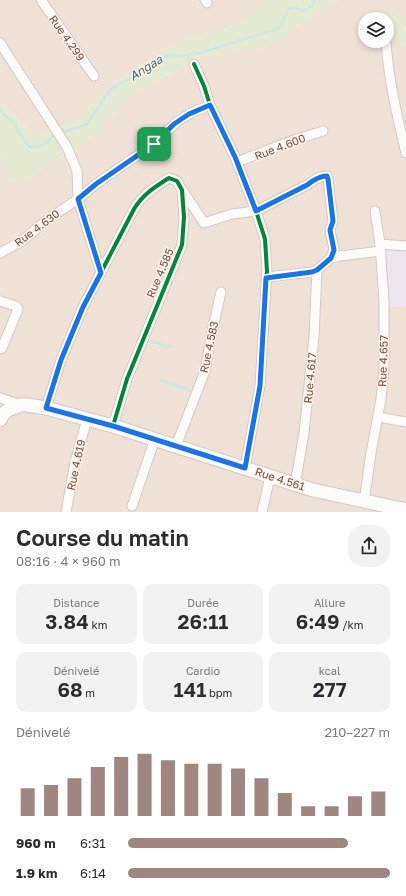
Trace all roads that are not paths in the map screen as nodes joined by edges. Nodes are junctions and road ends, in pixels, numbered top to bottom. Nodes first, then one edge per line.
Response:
1 (41, 0) edge
2 (0, 43) edge
3 (386, 48) edge
4 (194, 64) dead end
5 (94, 76) dead end
6 (210, 105) junction
7 (323, 132) dead end
8 (406, 153) edge
9 (238, 162) junction
10 (182, 190) junction
11 (78, 199) junction
12 (256, 211) junction
13 (375, 211) dead end
14 (406, 246) edge
15 (380, 248) junction
16 (0, 253) edge
17 (331, 258) junction
18 (317, 270) junction
19 (101, 273) junction
20 (266, 278) junction
21 (221, 292) dead end
22 (0, 301) edge
23 (0, 350) edge
24 (0, 398) edge
25 (21, 405) junction
26 (46, 408) junction
27 (378, 417) junction
28 (87, 419) junction
29 (0, 420) edge
30 (406, 422) edge
31 (113, 426) junction
32 (155, 440) junction
33 (176, 446) junction
34 (245, 468) junction
35 (270, 477) junction
36 (295, 484) junction
37 (364, 502) junction
38 (132, 506) dead end
39 (404, 511) edge
40 (66, 512) edge
41 (262, 512) edge

1 - 5 street, Rue 4.299
2 - 11 street
3 - 8 street
4 - 6 street
6 - 9 street
6 - 11 street, Rue 4.630
7 - 9 street, Rue 4.600
9 - 12 street
10 - 12 street
10 - 19 street
10 - 31 street, Rue 4.585
11 - 16 street, Rue 4.630
11 - 19 street
12 - 17 street
12 - 20 street
13 - 15 street, Rue 4.657
14 - 15 street
15 - 17 street
15 - 27 street, Rue 4.657
17 - 18 street
18 - 20 street
18 - 36 street, Rue 4.617
19 - 26 street
20 - 34 street
21 - 33 street, Rue 4.583
22 - 23 street
24 - 25 street
25 - 26 main road, Rue 4.561
25 - 29 main road
26 - 28 main road, Rue 4.561
27 - 30 street
27 - 37 street, Rue 4.657
28 - 31 main road, Rue 4.561
28 - 40 street, Rue 4.619
31 - 32 main road, Rue 4.561
32 - 33 main road, Rue 4.561
32 - 38 street
33 - 34 main road, Rue 4.561
34 - 35 main road, Rue 4.561
35 - 36 main road, Rue 4.561
35 - 41 street
36 - 37 main road, Rue 4.561
37 - 39 main road, Rue 4.561

